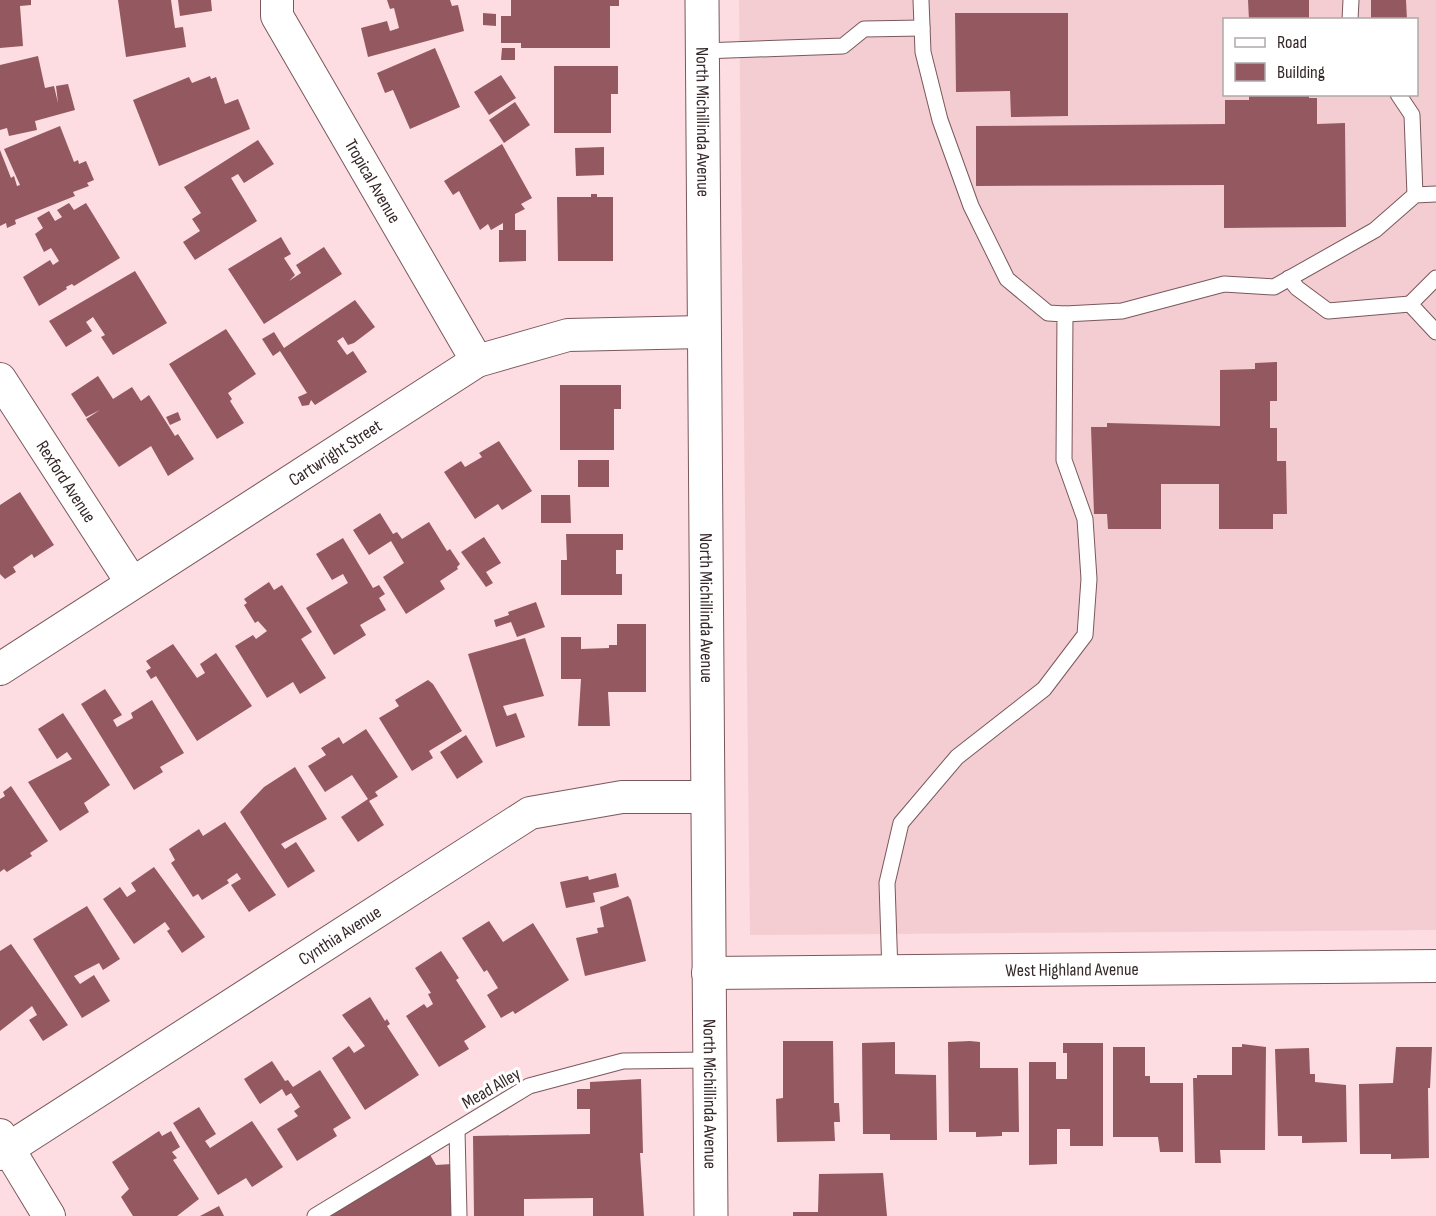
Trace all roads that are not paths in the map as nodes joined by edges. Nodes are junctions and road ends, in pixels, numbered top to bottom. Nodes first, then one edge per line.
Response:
1 (277, 0) edge
2 (702, 0) edge
3 (921, 0) edge
4 (1351, 0) edge
5 (1350, 18) edge
6 (922, 28) junction
7 (702, 51) junction
8 (1399, 96) edge
9 (1414, 195) junction
10 (1436, 195) edge
11 (1289, 278) junction
12 (1436, 278) edge
13 (1410, 304) junction
14 (1065, 314) junction
15 (702, 332) junction
16 (1436, 332) edge
17 (477, 361) junction
18 (0, 379) edge
19 (132, 583) junction
20 (0, 669) edge
21 (707, 797) junction
22 (1436, 966) edge
23 (708, 973) junction
24 (890, 973) junction
25 (710, 1060) junction
26 (458, 1130) junction
27 (3, 1146) edge
28 (49, 1216) edge
29 (315, 1216) edge
30 (459, 1216) edge
31 (711, 1216) edge

1 - 17 street, Tropical Avenue
2 - 7 street, North Michillinda Avenue
3 - 6 lane
4 - 5 lane
6 - 7 lane
6 - 14 lane
7 - 15 street, North Michillinda Avenue
8 - 9 lane
9 - 10 lane
9 - 11 lane
11 - 13 lane
11 - 14 lane
12 - 13 lane
13 - 16 lane
14 - 24 lane
15 - 17 street, Cartwright Street
15 - 21 street, North Michillinda Avenue
17 - 19 street, Cartwright Street
18 - 19 street, Rexford Avenue
19 - 20 street, Cartwright Street
21 - 23 street, North Michillinda Avenue
21 - 27 street, Cynthia Avenue
22 - 24 street, West Highland Avenue
23 - 24 street, West Highland Avenue
23 - 25 street, North Michillinda Avenue
25 - 26 lane, Mead Alley
25 - 31 street, North Michillinda Avenue
26 - 29 lane, Mead Alley
26 - 30 lane
27 - 28 street

